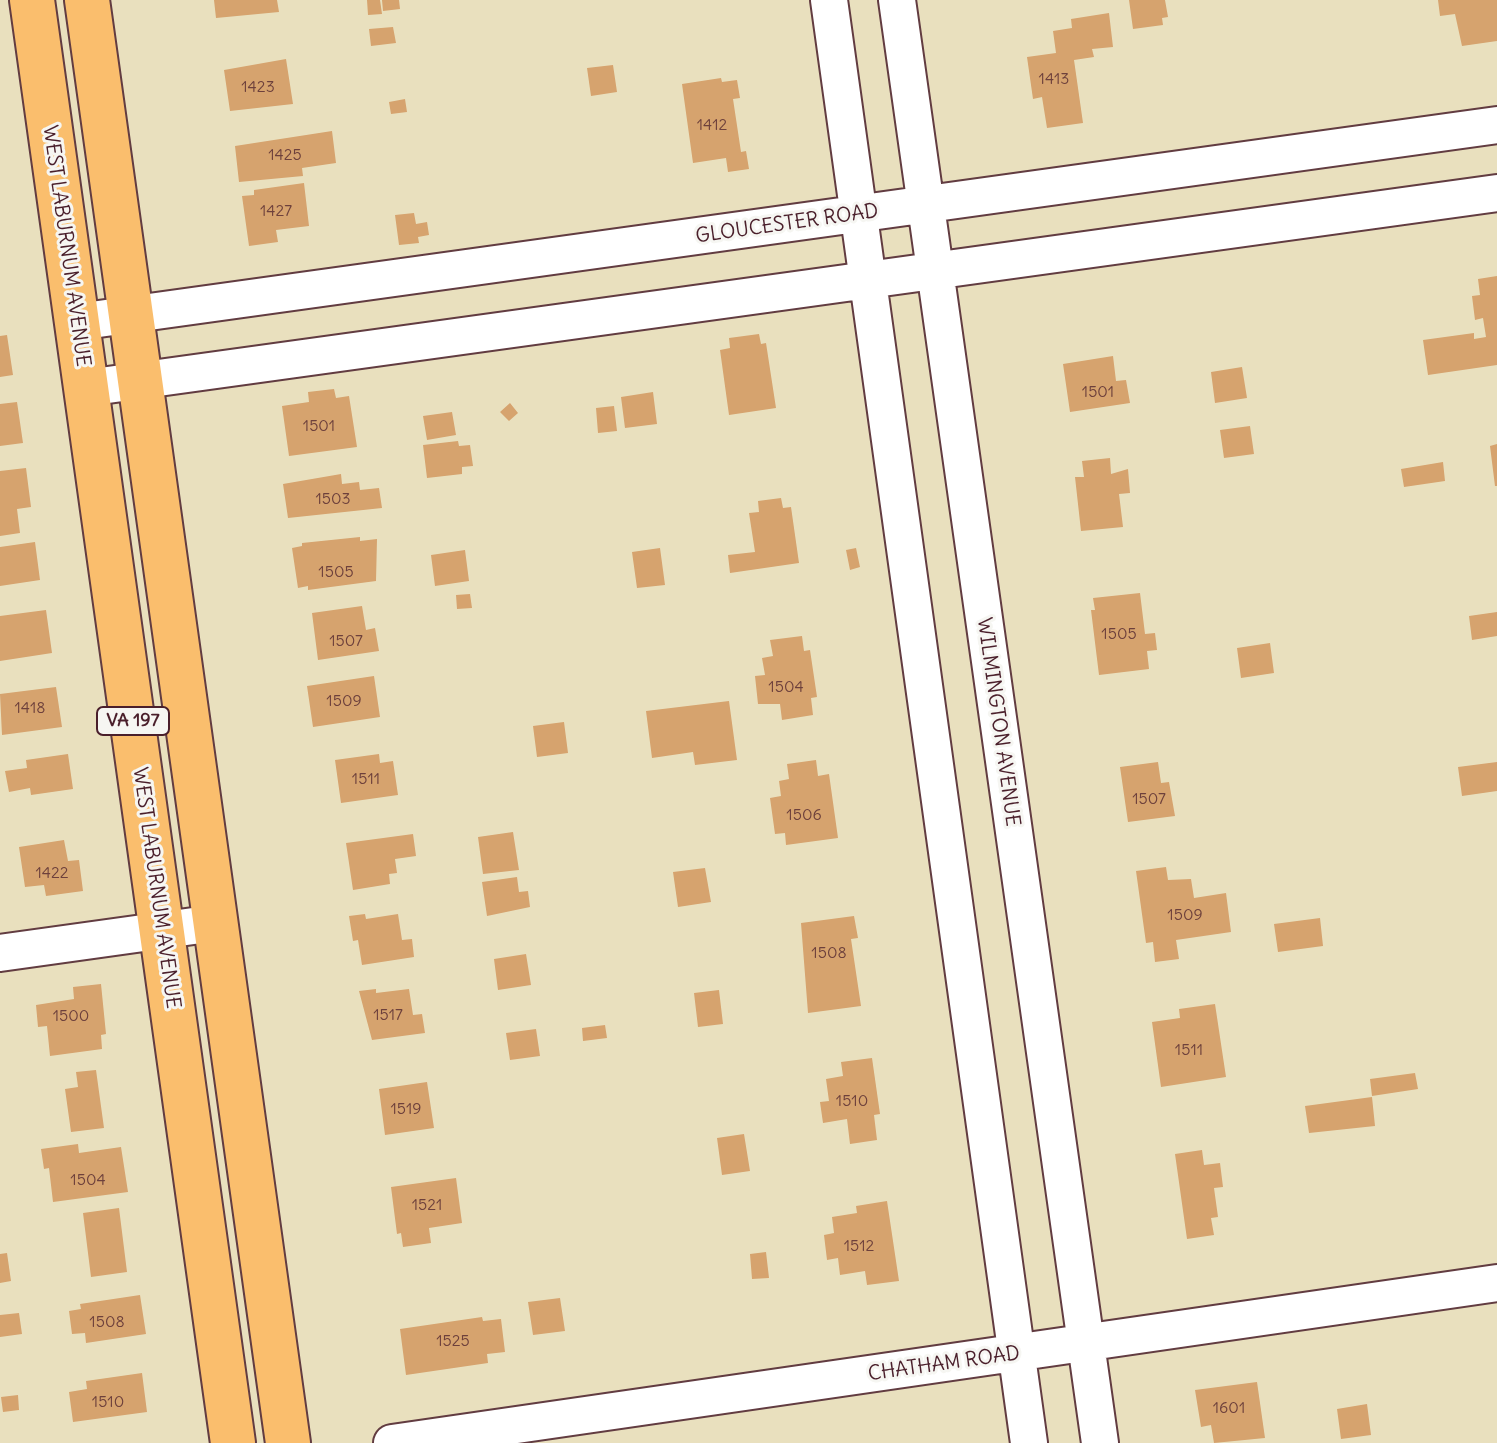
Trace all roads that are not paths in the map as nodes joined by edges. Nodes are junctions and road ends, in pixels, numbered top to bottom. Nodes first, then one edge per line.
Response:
1 (32, 0) edge
2 (87, 0) edge
3 (829, 0) edge
4 (897, 0) edge
5 (1497, 125) edge
6 (1497, 193) edge
7 (926, 206) junction
8 (859, 214) junction
9 (934, 272) junction
10 (867, 280) junction
11 (130, 314) junction
12 (77, 322) junction
13 (140, 381) junction
14 (86, 388) junction
15 (215, 923) junction
16 (162, 931) junction
17 (0, 953) edge
18 (1497, 1283) edge
19 (1086, 1344) junction
20 (1017, 1353) junction
21 (233, 1443) edge
22 (288, 1443) edge
23 (392, 1443) edge
24 (1029, 1443) edge
25 (1100, 1443) edge

1 - 12 main road, WEST LABURNUM AVENUE / VA 197
2 - 11 main road, VA 197
3 - 8 street
4 - 7 street, WILMINGTON AVENUE
5 - 7 street, GLOUCESTER ROAD
6 - 9 street
7 - 8 street, GLOUCESTER ROAD
7 - 9 street, WILMINGTON AVENUE
8 - 10 street
8 - 11 street, GLOUCESTER ROAD
9 - 10 street
9 - 19 street, WILMINGTON AVENUE
10 - 13 street
10 - 20 street
11 - 12 street, GLOUCESTER ROAD
11 - 13 main road, VA 197
12 - 14 main road, WEST LABURNUM AVENUE / VA 197
13 - 14 street
13 - 15 main road, VA 197
14 - 16 main road, WEST LABURNUM AVENUE / VA 197
15 - 16 street
15 - 22 main road, VA 197
16 - 17 street
16 - 21 main road, WEST LABURNUM AVENUE / VA 197
18 - 19 street, CHATHAM ROAD
19 - 20 street, CHATHAM ROAD
19 - 25 street, WILMINGTON AVENUE
20 - 23 street, CHATHAM ROAD
20 - 24 street

